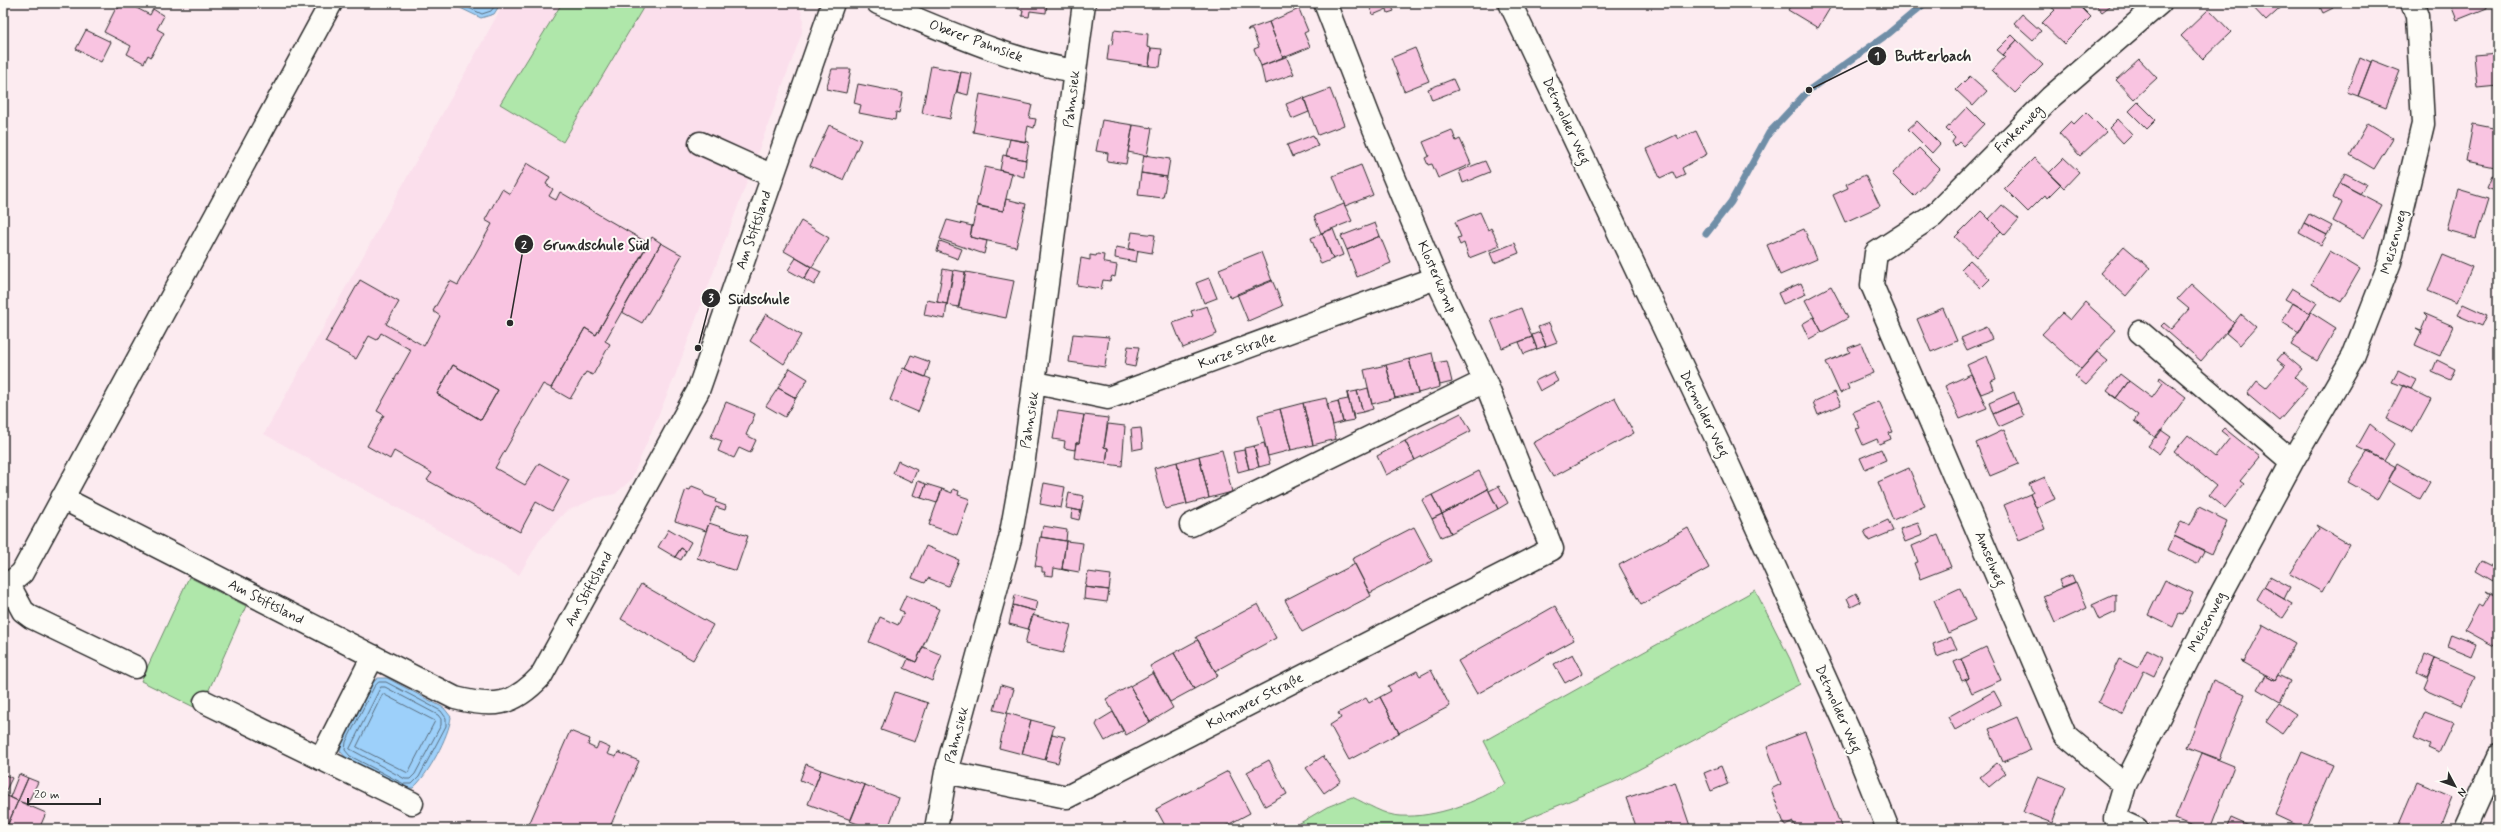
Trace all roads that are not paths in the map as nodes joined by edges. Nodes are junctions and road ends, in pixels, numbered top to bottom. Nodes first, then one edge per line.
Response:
1 (331, 3) edge
2 (833, 3) edge
3 (878, 3) edge
4 (1084, 3) edge
5 (1324, 3) edge
6 (1510, 3) edge
7 (2160, 3) edge
8 (2412, 3) edge
9 (1075, 71) junction
10 (700, 143) dead end
11 (773, 176) junction
12 (1876, 253) joint
13 (1436, 278) junction
14 (2140, 332) dead end
15 (1485, 381) junction
16 (1036, 383) junction
17 (2292, 462) junction
18 (62, 498) junction
19 (1191, 525) dead end
20 (1552, 549) joint
21 (6, 587) edge
22 (373, 656) junction
23 (135, 667) dead end
24 (205, 702) dead end
25 (2498, 756) edge
26 (322, 759) junction
27 (946, 772) junction
28 (2125, 785) junction
29 (412, 803) dead end
30 (936, 829) edge
31 (1888, 829) edge
32 (2137, 829) edge
33 (2465, 829) edge

1 - 18 street
2 - 11 street, Am Stiftsland
3 - 9 street, Oberer Pahnsiek
4 - 9 street, Pahnsiek
5 - 13 street, Klosterkamp
6 - 31 street, Detmolder Weg
7 - 12 street, Finkenweg
8 - 17 street, Meisenweg
9 - 16 street, Pahnsiek
10 - 11 street
11 - 22 street, Am Stiftsland
12 - 28 street, Amselweg
13 - 15 street, Klosterkamp
13 - 16 street, Kurze Straße
14 - 17 street
15 - 19 street
15 - 20 street, Klosterkamp
16 - 27 street, Pahnsiek
17 - 28 street, Meisenweg
18 - 21 street
18 - 22 street, Am Stiftsland
20 - 27 street, Kolmarer Straße
21 - 23 street
22 - 26 street
24 - 26 street
25 - 33 street
26 - 29 street
27 - 30 street, Pahnsiek
28 - 32 street

